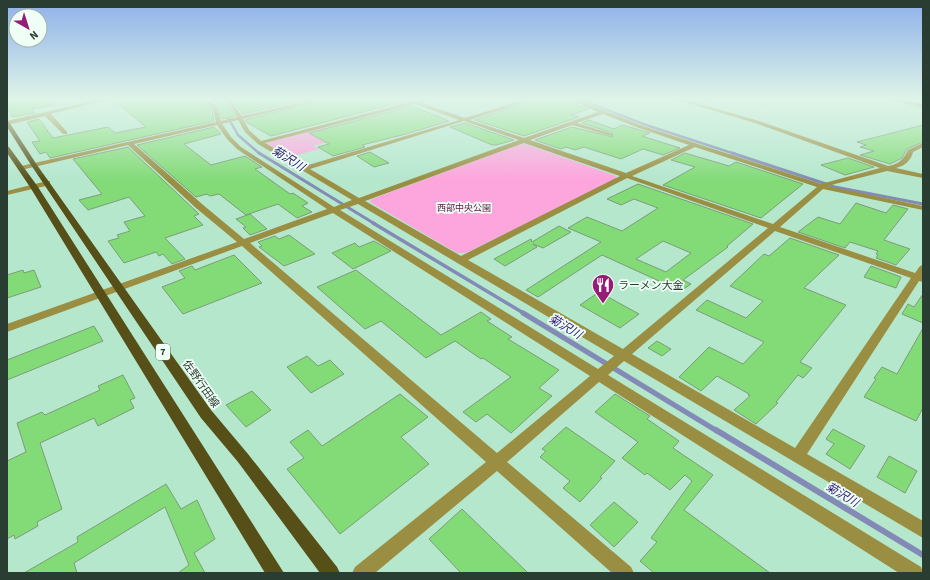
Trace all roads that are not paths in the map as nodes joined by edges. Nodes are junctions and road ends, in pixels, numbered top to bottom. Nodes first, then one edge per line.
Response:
1 (9, 126) edge
2 (59, 126) edge
3 (209, 126) edge
4 (223, 126) edge
5 (244, 126) edge
6 (326, 126) edge
7 (444, 126) edge
8 (482, 126) edge
9 (565, 126) edge
10 (578, 126) edge
11 (641, 126) edge
12 (768, 126) edge
13 (65, 133) dead end
14 (610, 135) dead end
15 (523, 140) junction
16 (260, 143) junction
17 (130, 144) junction
18 (696, 144) junction
19 (923, 144) edge
20 (7, 148) edge
21 (34, 165) junction
22 (22, 168) junction
23 (304, 168) junction
24 (889, 169) junction
25 (626, 176) junction
26 (923, 176) edge
27 (47, 184) junction
28 (34, 186) junction
29 (823, 187) junction
30 (7, 193) edge
31 (356, 201) junction
32 (337, 208) junction
33 (923, 208) edge
34 (773, 227) junction
35 (243, 242) junction
36 (461, 260) junction
37 (921, 274) edge
38 (119, 287) junction
39 (100, 293) junction
40 (7, 328) edge
41 (623, 354) junction
42 (598, 375) junction
43 (797, 457) junction
44 (497, 462) junction
45 (923, 530) edge
46 (275, 573) edge
47 (331, 573) edge
48 (361, 573) edge
49 (625, 573) edge
50 (915, 573) edge

1 - 21 main road, 佐野行田線 / 7
2 - 13 street
3 - 17 street
4 - 32 street
5 - 16 street
6 - 16 street
7 - 23 street
8 - 15 street
9 - 15 street
10 - 14 street
11 - 18 street
12 - 24 street
15 - 25 street
15 - 31 street
16 - 23 street
17 - 21 street
17 - 35 street
18 - 25 street
18 - 29 street
19 - 24 street
20 - 22 main road, 7
21 - 22 street
21 - 27 main road, 佐野行田線 / 7
22 - 28 main road, 7
23 - 31 street
24 - 26 street
24 - 29 street
25 - 34 street
25 - 36 street
27 - 28 street
27 - 38 main road, 佐野行田線 / 7
28 - 30 street
28 - 39 main road, 7
29 - 33 street
29 - 34 street
31 - 32 street
31 - 36 street
32 - 35 street
32 - 42 street
34 - 37 street
34 - 41 street
35 - 38 street
35 - 44 street
36 - 41 street
37 - 43 street
38 - 39 street
38 - 47 main road, 佐野行田線 / 7
39 - 40 street
39 - 46 main road, 7
41 - 42 street
41 - 43 street
42 - 44 street
42 - 50 street
43 - 45 street
44 - 48 street
44 - 49 street

